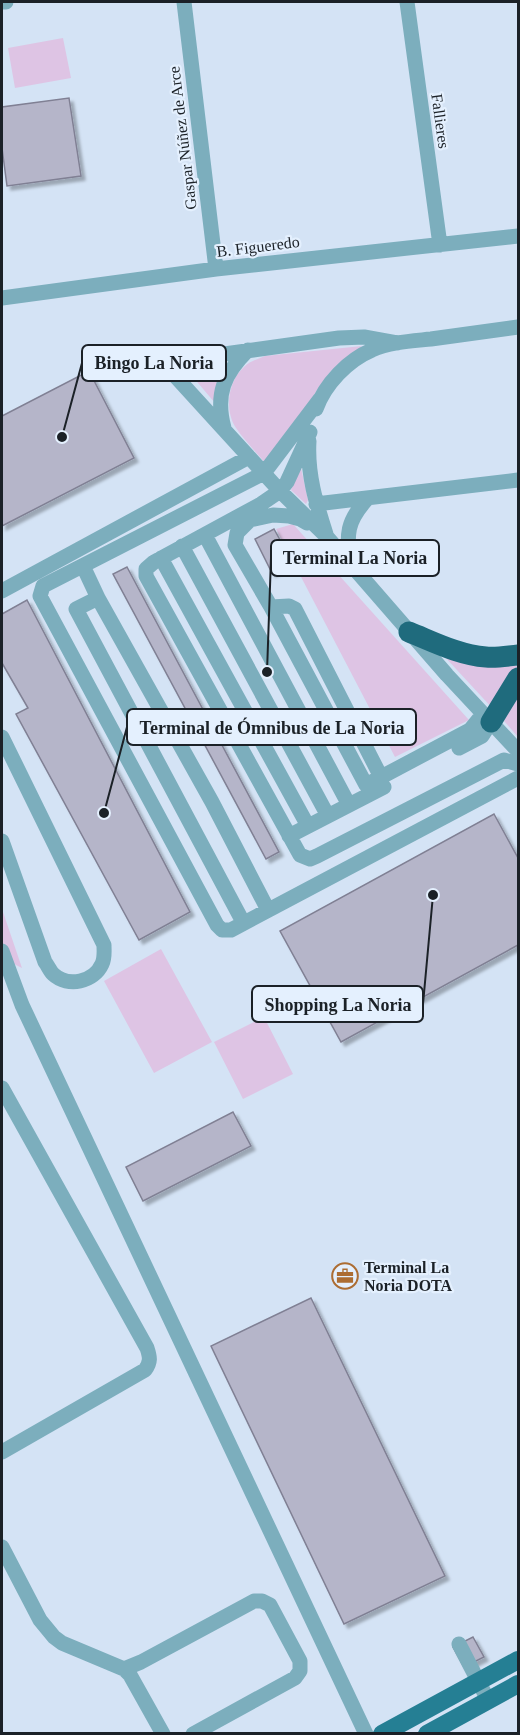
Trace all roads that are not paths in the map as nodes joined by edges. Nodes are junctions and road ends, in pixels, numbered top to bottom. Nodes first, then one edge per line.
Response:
1 (2, 2) edge
2 (6, 2) edge
3 (184, 2) edge
4 (407, 2) edge
5 (519, 236) edge
6 (440, 245) junction
7 (216, 269) junction
8 (2, 298) edge
9 (519, 327) edge
10 (397, 343) junction
11 (248, 350) junction
12 (320, 399) junction
13 (224, 429) junction
14 (310, 432) junction
15 (249, 457) junction
16 (264, 473) junction
17 (519, 480) edge
18 (280, 491) junction
19 (367, 499) junction
20 (316, 504) junction
21 (205, 535) junction
22 (327, 537) junction
23 (182, 546) junction
24 (161, 558) junction
25 (350, 564) junction
26 (83, 566) junction
27 (2, 591) edge
28 (98, 598) junction
29 (410, 632) junction
30 (519, 655) edge
31 (519, 678) edge
32 (487, 718) junction
33 (2, 737) edge
34 (519, 751) edge
35 (519, 764) edge
36 (519, 778) edge
37 (349, 806) junction
38 (328, 816) junction
39 (308, 826) junction
40 (289, 836) junction
41 (2, 841) edge
42 (268, 910) junction
43 (243, 922) junction
44 (2, 951) edge
45 (2, 1088) edge
46 (2, 1452) edge
47 (2, 1547) edge
48 (459, 1644) dead end
49 (519, 1660) edge
50 (124, 1668) junction
51 (479, 1682) junction
52 (517, 1686) edge
53 (488, 1700) junction
54 (163, 1734) edge
55 (193, 1734) edge
56 (366, 1734) edge
57 (382, 1734) edge
58 (428, 1734) edge

1 - 2 street
3 - 7 street, Gaspar Núñez de Arce
4 - 6 street, Fallieres
5 - 6 street, B. Figueredo
6 - 7 street, B. Figueredo
7 - 8 street, B. Figueredo
9 - 10 street
10 - 11 street
10 - 12 street
11 - 13 street
11 - 13 street
12 - 14 street
12 - 16 street
13 - 15 street
14 - 18 street
14 - 20 street
15 - 16 street
15 - 27 street
16 - 18 street
16 - 26 street
17 - 19 street
18 - 21 street
18 - 22 street
19 - 20 street
19 - 25 street
20 - 22 street
21 - 23 street
21 - 37 street
22 - 25 street
22 - 32 street
23 - 24 street
23 - 38 street
24 - 39 street
24 - 40 street
25 - 29 street
26 - 28 street
26 - 43 street
28 - 42 street
28 - 43 street
29 - 30 highway
29 - 32 street
31 - 32 highway
32 - 34 street
32 - 37 street
33 - 41 street
35 - 40 street
36 - 42 street
37 - 38 street
38 - 39 street
39 - 40 street
42 - 43 street
44 - 56 street
45 - 46 street
47 - 50 street
48 - 51 street
49 - 51 main road
50 - 54 street
50 - 55 street
51 - 53 street
51 - 57 main road
52 - 53 main road
53 - 58 main road

